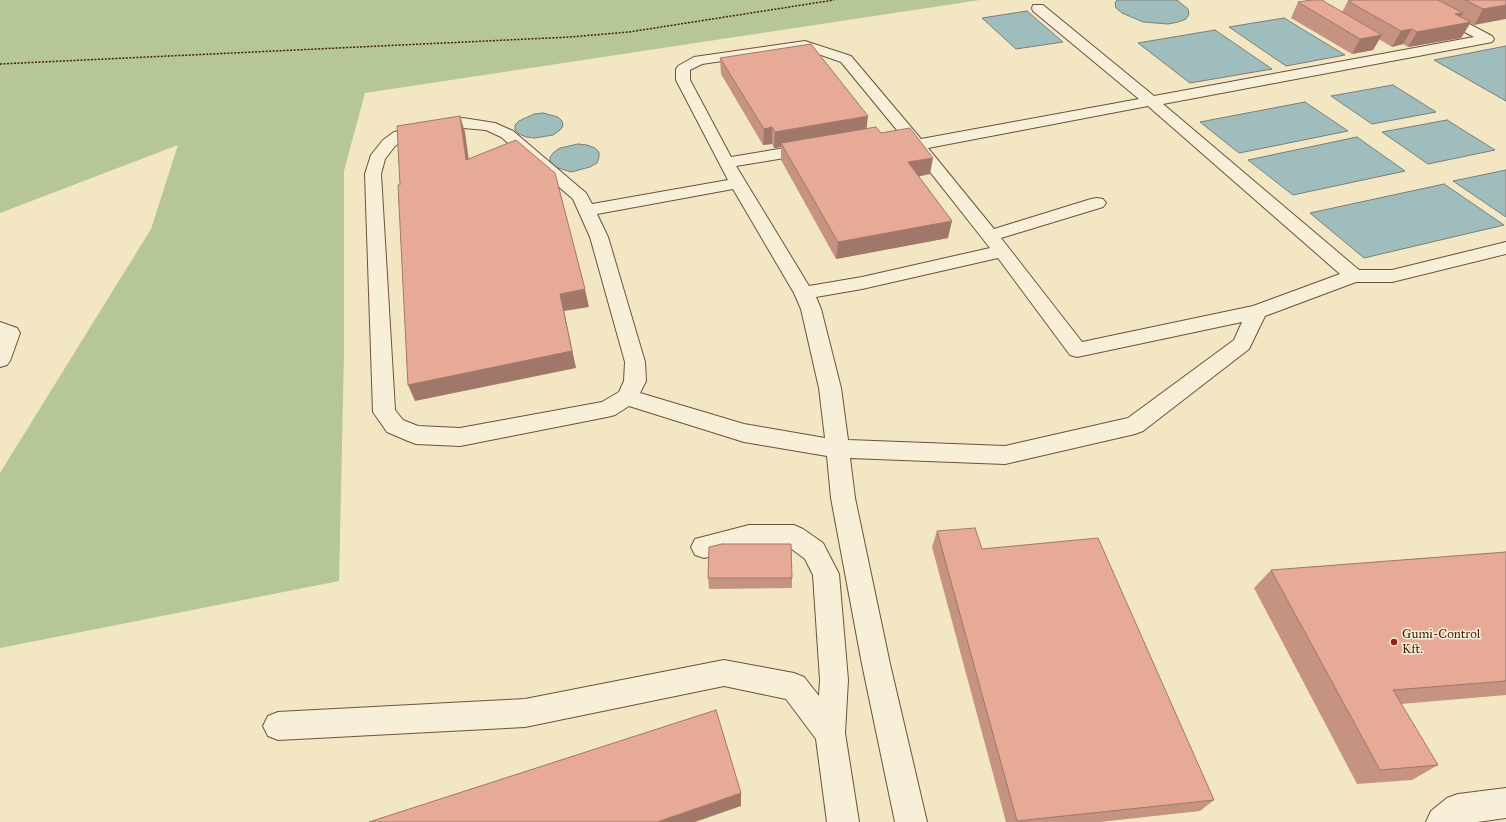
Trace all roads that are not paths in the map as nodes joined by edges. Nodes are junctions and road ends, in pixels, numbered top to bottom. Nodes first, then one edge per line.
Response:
1 (1414, 0) edge
2 (1038, 8) dead end
3 (1376, 44) edge
4 (1395, 56) junction
5 (1152, 102) junction
6 (905, 137) junction
7 (820, 147) edge
8 (726, 163) junction
9 (737, 183) junction
10 (1097, 203) dead end
11 (586, 210) junction
12 (989, 236) junction
13 (1506, 248) edge
14 (1002, 251) junction
15 (1354, 276) junction
16 (804, 293) junction
17 (1257, 312) junction
18 (0, 329) edge
19 (0, 360) edge
20 (627, 397) junction
21 (836, 449) junction
22 (704, 547) dead end
23 (278, 726) dead end
24 (830, 734) junction
25 (1497, 810) edge
26 (843, 822) edge
27 (911, 822) edge
28 (1442, 822) edge

1 - 4 lane
2 - 5 lane
3 - 4 lane
4 - 5 lane
5 - 6 lane
5 - 15 lane
6 - 8 lane
6 - 12 lane
7 - 8 lane
8 - 9 lane
9 - 11 lane
9 - 16 lane
10 - 12 lane
11 - 20 lane
11 - 20 lane
12 - 14 lane
13 - 15 lane
14 - 16 lane
14 - 17 lane
15 - 17 lane
16 - 21 lane
17 - 21 lane
18 - 19 lane
20 - 21 lane
21 - 27 lane
22 - 24 lane
23 - 24 lane
24 - 26 lane
25 - 28 lane

